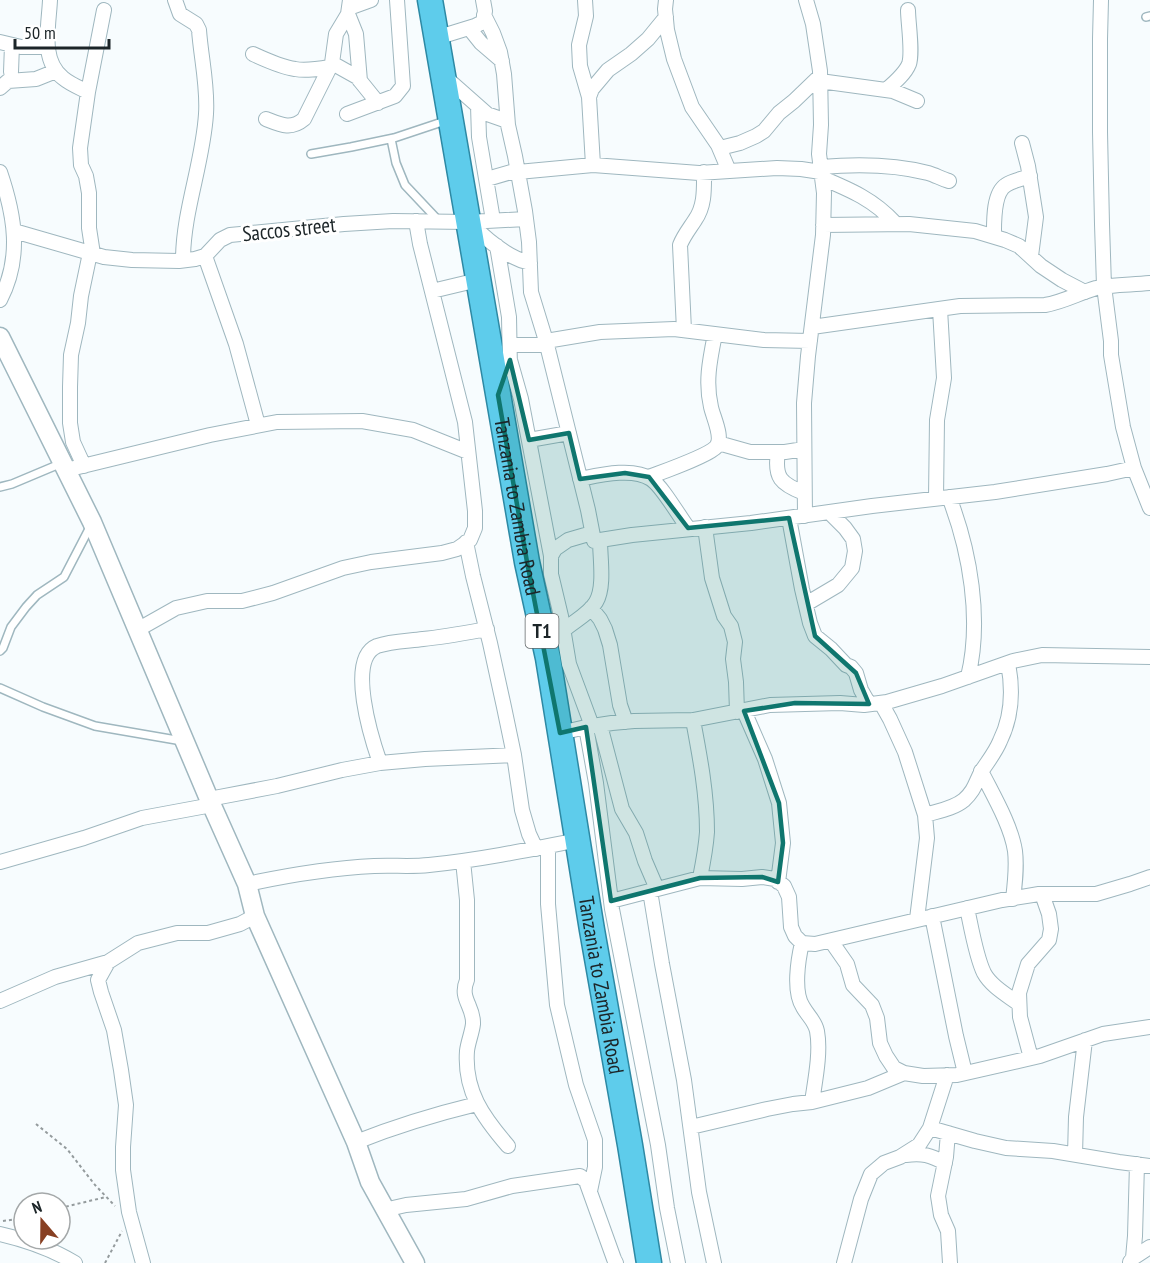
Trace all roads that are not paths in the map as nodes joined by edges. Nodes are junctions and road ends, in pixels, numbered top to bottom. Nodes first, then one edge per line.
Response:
1 (50, 0) edge
2 (175, 0) edge
3 (371, 0) edge
4 (397, 0) edge
5 (430, 0) edge
6 (483, 0) edge
7 (585, 0) edge
8 (666, 0) edge
9 (806, 0) edge
10 (1099, 3) edge
11 (349, 7) edge
12 (104, 10) dead end
13 (908, 10) dead end
14 (484, 15) junction
15 (666, 17) junction
16 (469, 28) junction
17 (436, 38) junction
18 (6, 44) edge
19 (47, 47) junction
20 (253, 54) dead end
21 (502, 61) junction
22 (331, 65) junction
23 (5, 69) edge
24 (56, 71) junction
25 (443, 75) junction
26 (820, 78) junction
27 (22, 80) junction
28 (360, 81) junction
29 (0, 88) edge
30 (886, 90) junction
31 (88, 92) junction
32 (589, 98) junction
33 (917, 101) dead end
34 (378, 103) junction
35 (478, 106) junction
36 (347, 114) dead end
37 (266, 119) dead end
38 (450, 119) junction
39 (507, 121) junction
40 (391, 139) junction
41 (1022, 143) dead end
42 (720, 148) junction
43 (311, 154) dead end
44 (593, 165) junction
45 (518, 171) junction
46 (729, 171) junction
47 (0, 172) edge
48 (704, 172) junction
49 (822, 172) junction
50 (1030, 176) junction
51 (487, 179) junction
52 (949, 181) dead end
53 (0, 204) edge
54 (526, 219) junction
55 (493, 220) junction
56 (416, 221) junction
57 (10, 222) edge
58 (439, 222) junction
59 (468, 222) junction
60 (896, 224) junction
61 (823, 225) junction
62 (994, 236) junction
63 (497, 246) junction
64 (92, 253) junction
65 (205, 255) junction
66 (1031, 256) junction
67 (183, 261) junction
68 (530, 263) junction
69 (478, 280) junction
70 (1150, 283) edge
71 (1104, 286) junction
72 (432, 291) junction
73 (1084, 292) junction
74 (0, 300) edge
75 (940, 309) junction
76 (684, 330) junction
77 (715, 334) junction
78 (811, 334) junction
79 (0, 337) edge
80 (546, 343) junction
81 (510, 345) junction
82 (510, 360) junction
83 (498, 395) junction
84 (258, 425) junction
85 (568, 433) junction
86 (529, 440) junction
87 (718, 443) junction
88 (804, 449) junction
89 (468, 452) junction
90 (778, 452) junction
91 (64, 466) junction
92 (84, 466) junction
93 (1134, 468) junction
94 (649, 477) junction
95 (580, 479) junction
96 (0, 487) edge
97 (804, 493) junction
98 (943, 498) junction
99 (1150, 508) edge
100 (829, 512) junction
101 (804, 516) junction
102 (789, 518) junction
103 (92, 522) junction
104 (705, 527) junction
105 (688, 528) junction
106 (596, 537) junction
107 (466, 542) junction
108 (550, 556) junction
109 (806, 604) junction
110 (591, 608) junction
111 (487, 629) junction
112 (137, 630) junction
113 (564, 630) junction
114 (0, 651) edge
115 (1150, 657) edge
116 (1008, 663) junction
117 (968, 677) junction
118 (0, 688) edge
119 (875, 704) junction
120 (741, 711) junction
121 (693, 720) junction
122 (626, 722) junction
123 (593, 726) junction
124 (560, 733) junction
125 (185, 741) junction
126 (514, 755) junction
127 (380, 763) junction
128 (981, 771) junction
129 (210, 802) junction
130 (925, 815) junction
131 (578, 840) junction
132 (542, 848) junction
133 (463, 861) junction
134 (0, 862) edge
135 (1150, 877) edge
136 (700, 878) junction
137 (778, 882) junction
138 (247, 884) junction
139 (653, 890) junction
140 (1042, 894) junction
141 (1013, 899) junction
142 (611, 901) junction
143 (967, 908) junction
144 (255, 916) junction
145 (932, 916) junction
146 (917, 919) junction
147 (831, 941) junction
148 (802, 943) junction
149 (108, 962) junction
150 (0, 1000) edge
151 (1019, 1004) junction
152 (1150, 1027) edge
153 (1085, 1040) junction
154 (1031, 1058) junction
155 (904, 1073) junction
156 (965, 1073) junction
157 (947, 1075) junction
158 (812, 1102) junction
159 (477, 1104) junction
160 (691, 1127) junction
161 (930, 1128) junction
162 (948, 1133) junction
163 (356, 1142) junction
164 (508, 1146) dead end
165 (904, 1155) junction
166 (1075, 1155) junction
167 (945, 1163) junction
168 (1144, 1165) edge
169 (590, 1191) junction
170 (384, 1210) junction
171 (0, 1234) edge
172 (1150, 1247) edge
173 (1131, 1260) edge
174 (75, 1263) edge
175 (143, 1263) edge
176 (415, 1263) edge
177 (616, 1263) edge
178 (649, 1263) edge
179 (678, 1263) edge
180 (714, 1263) edge
181 (844, 1263) edge
182 (950, 1263) edge

1 - 19 street
2 - 67 street
3 - 11 street
4 - 34 street
5 - 17 highway, Tanzania to Zambia Road / T1
6 - 14 street
7 - 32 street
8 - 15 street
9 - 26 street
10 - 71 street
11 - 22 street
11 - 28 street
12 - 31 street
13 - 30 street
14 - 16 street
14 - 21 street
15 - 32 street
15 - 42 street
16 - 17 street
16 - 21 street
17 - 25 highway, Tanzania to Zambia Road / T1
18 - 19 street
18 - 23 street
19 - 24 street
20 - 22 street
21 - 39 street
22 - 28 street
22 - 37 street
23 - 27 street
24 - 27 street
24 - 31 street
25 - 35 street
25 - 38 highway, Tanzania to Zambia Road / T1
26 - 30 street
26 - 42 street
26 - 49 street
27 - 29 street
28 - 34 street
30 - 33 street
31 - 64 street
32 - 44 street
34 - 36 street
35 - 39 street
35 - 51 street
38 - 40 lane
38 - 59 highway, Tanzania to Zambia Road / T1
39 - 45 street
40 - 43 lane
40 - 58 lane
41 - 50 street
42 - 46 street
44 - 45 street
44 - 48 street
45 - 51 street
45 - 54 street
46 - 48 street
46 - 49 street
47 - 57 street
48 - 76 street
49 - 52 street
49 - 60 street
49 - 61 street
50 - 62 street
50 - 66 street
51 - 55 street
53 - 57 street
54 - 55 street, Saccos street
54 - 68 street
55 - 59 street, Saccos street
56 - 58 street, Saccos street
56 - 65 street, Saccos street
56 - 72 street
57 - 64 street, Saccos street
57 - 74 street
58 - 59 street, Saccos street
59 - 63 street
59 - 69 highway, Tanzania to Zambia Road / T1
60 - 61 street
60 - 62 street
61 - 78 street
62 - 66 street
63 - 68 street
63 - 81 street
64 - 67 street, Saccos street
64 - 92 street
65 - 67 street, Saccos street
65 - 84 street
66 - 73 street
68 - 80 street
69 - 72 street
69 - 83 highway, Tanzania to Zambia Road / T1
70 - 71 street
71 - 73 street
71 - 93 street
72 - 89 street
73 - 75 street
75 - 78 street
75 - 98 street
76 - 77 street
76 - 80 street
77 - 78 street
77 - 87 street
78 - 88 street
79 - 91 street
80 - 81 street
80 - 85 street
81 - 82 street
82 - 83 street
82 - 86 street
83 - 124 highway, Tanzania to Zambia Road / T1
84 - 89 street
84 - 92 street
85 - 86 street
85 - 95 street
86 - 108 street
87 - 90 street
87 - 94 street
88 - 90 street
88 - 97 street
89 - 107 street
90 - 97 street
91 - 92 street
91 - 96 lane
91 - 103 street
93 - 98 street
93 - 99 street
94 - 95 street
94 - 105 street
95 - 106 street
97 - 101 street
98 - 100 street
98 - 117 street
100 - 101 street
100 - 109 street
101 - 102 street
102 - 104 street
102 - 109 street
103 - 112 street
103 - 114 lane
104 - 105 street
104 - 120 street
105 - 106 street
106 - 108 street
106 - 110 street
107 - 111 street
107 - 112 street
108 - 113 street
109 - 119 street
110 - 113 street
110 - 122 street
111 - 126 street
111 - 127 street
112 - 125 street
113 - 123 street
115 - 116 street
116 - 117 street
116 - 128 street
117 - 119 street
118 - 125 lane
119 - 120 street
119 - 130 street
120 - 121 street
120 - 137 street
121 - 122 street
121 - 136 street
122 - 123 street
123 - 124 street
123 - 139 street
123 - 142 street
124 - 131 highway, Tanzania to Zambia Road / T1
125 - 129 street
126 - 127 street
126 - 132 street
127 - 129 street
128 - 130 street
128 - 141 street
129 - 134 street
129 - 138 street
130 - 146 street
131 - 132 street
131 - 178 highway, Tanzania to Zambia Road / T1
132 - 133 street
132 - 169 street
133 - 138 street
133 - 159 street
135 - 140 street
136 - 137 street
136 - 139 street
137 - 148 street
138 - 144 street
139 - 142 street
139 - 160 street
140 - 141 street
140 - 151 street
141 - 143 street
142 - 179 street
143 - 145 street
143 - 151 street
144 - 149 street
144 - 163 street
145 - 146 street
145 - 156 street
146 - 147 street
147 - 148 street
147 - 155 street
148 - 158 street
149 - 150 street
149 - 175 street
151 - 154 street
152 - 153 street
153 - 154 street
153 - 166 street
154 - 156 street
155 - 157 street
155 - 158 street
156 - 157 street
157 - 161 street
158 - 160 street
159 - 163 street
159 - 164 street
160 - 180 street
161 - 162 street
161 - 165 street
162 - 166 street
162 - 167 street
163 - 170 street
165 - 167 street
165 - 181 street
166 - 168 street
167 - 182 street
168 - 173 street
169 - 170 street
169 - 177 street
170 - 176 street
171 - 174 street
172 - 173 street

